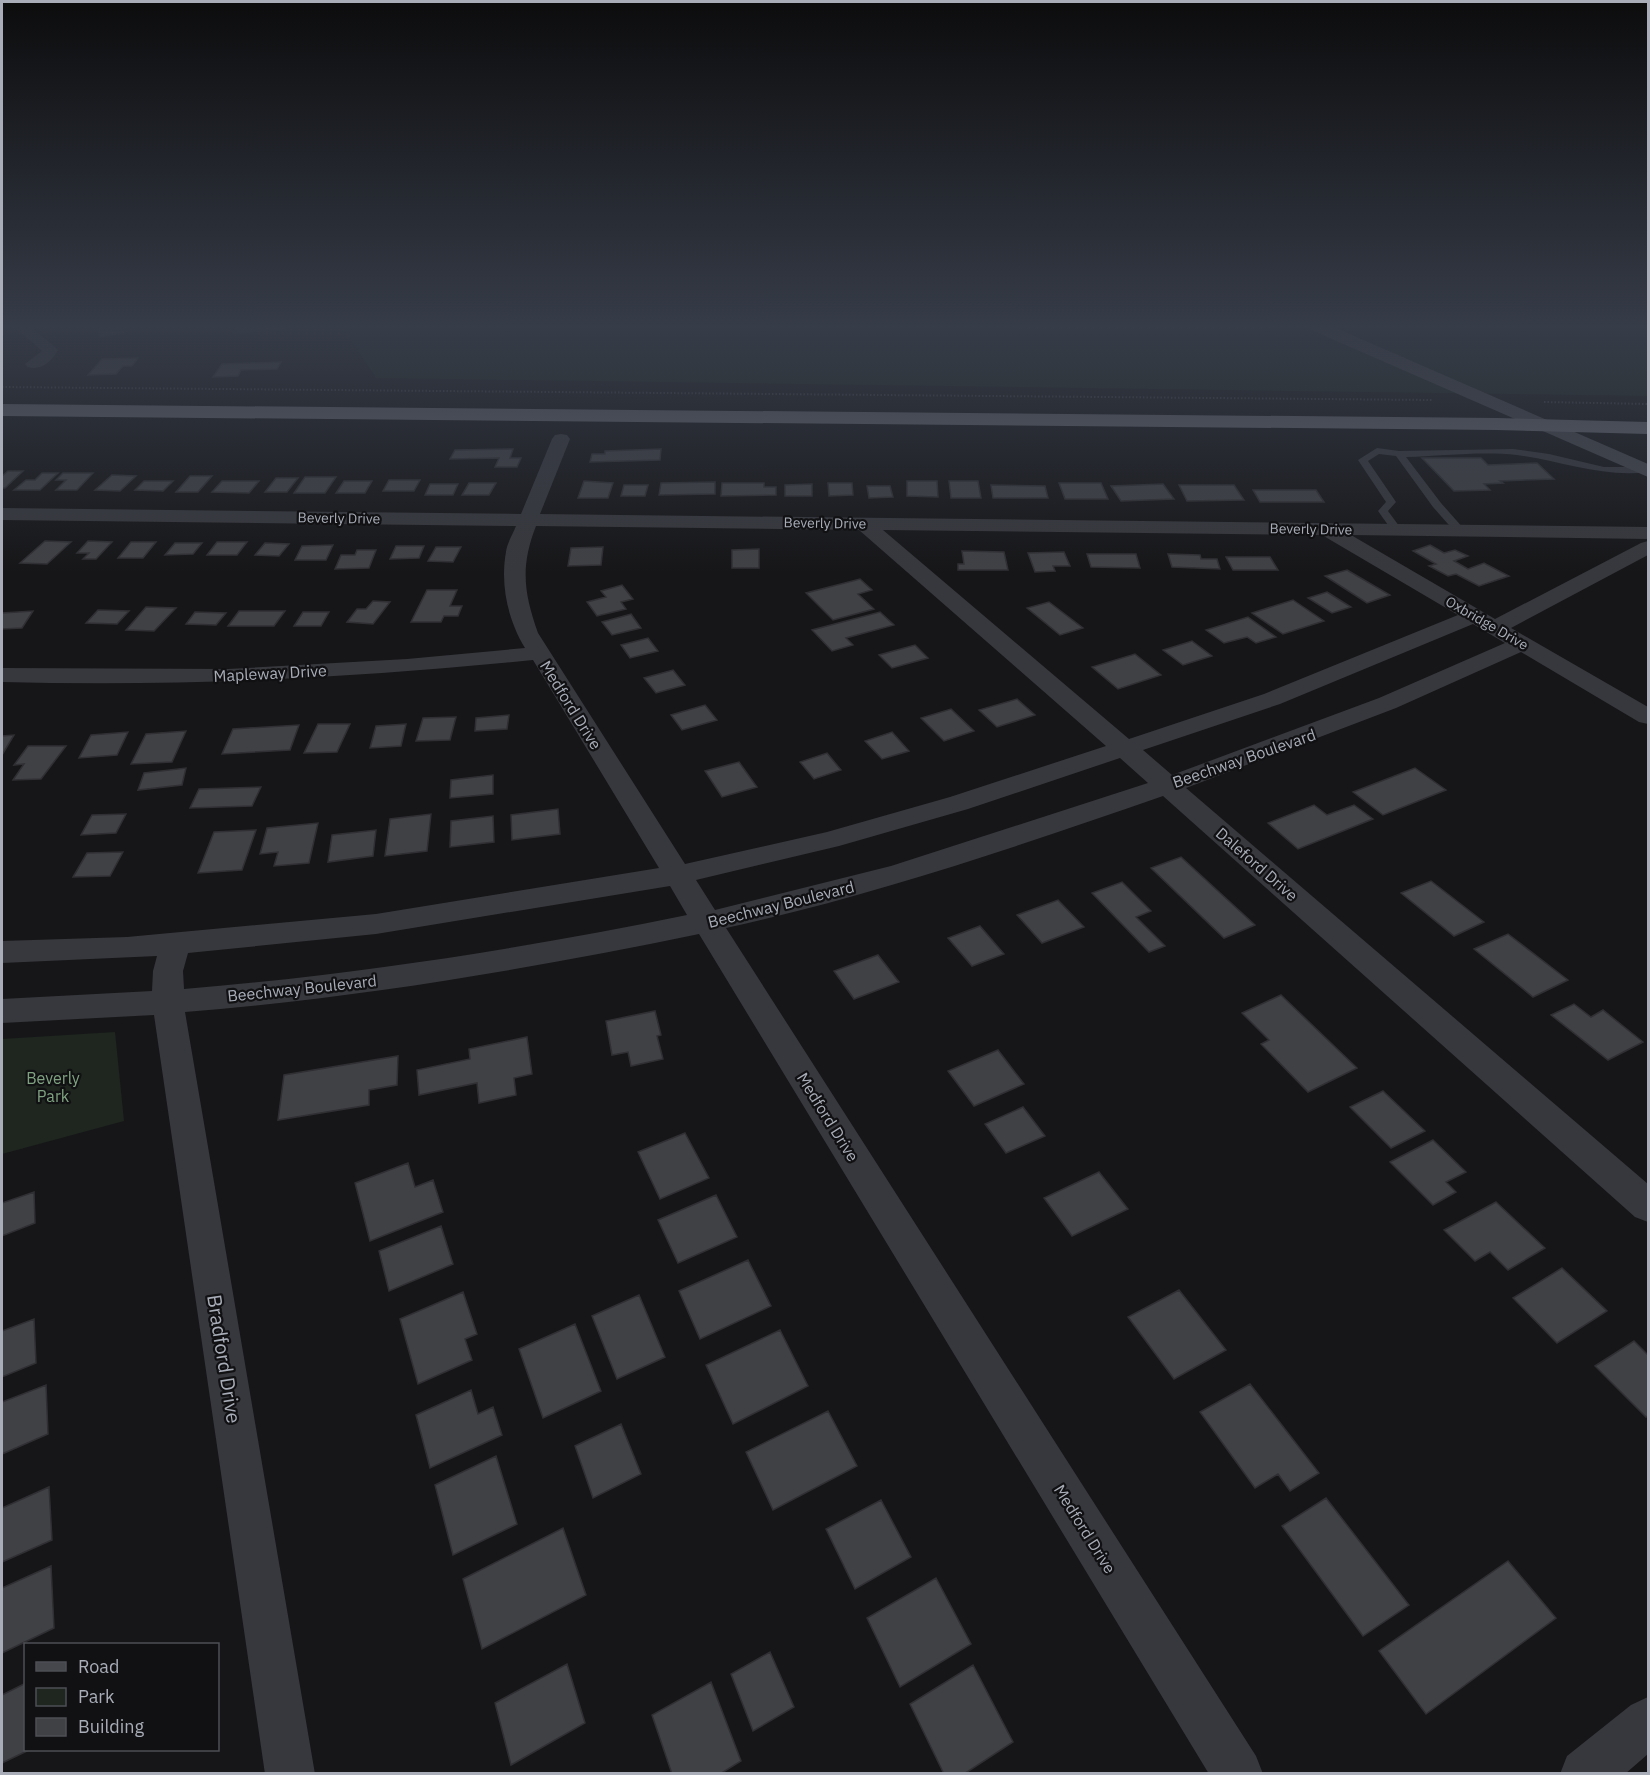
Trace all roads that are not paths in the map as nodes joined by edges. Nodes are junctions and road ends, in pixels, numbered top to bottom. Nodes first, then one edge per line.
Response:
1 (1484, 408) edge
2 (1526, 408) edge
3 (2, 410) edge
4 (1543, 410) junction
5 (1648, 414) edge
6 (1262, 422) junction
7 (1648, 428) edge
8 (561, 439) dead end
9 (1399, 454) junction
10 (1647, 470) edge
11 (2, 514) edge
12 (528, 520) junction
13 (864, 524) junction
14 (1326, 529) junction
15 (1397, 530) junction
16 (1460, 531) junction
17 (1648, 533) edge
18 (1648, 547) edge
19 (1485, 622) junction
20 (1523, 643) junction
21 (539, 653) junction
22 (2, 675) edge
23 (1648, 717) edge
24 (1125, 748) junction
25 (1167, 785) junction
26 (677, 875) junction
27 (706, 922) junction
28 (175, 944) junction
29 (2, 952) edge
30 (168, 1002) junction
31 (2, 1011) edge
32 (1648, 1206) edge
33 (1648, 1722) edge
34 (290, 1773) edge
35 (1238, 1773) edge
36 (1585, 1773) edge

1 - 6 highway
2 - 4 street
3 - 6 highway
4 - 5 highway
4 - 6 highway
4 - 7 highway
4 - 10 street
8 - 12 street, Medford Drive
9 - 10 lane
9 - 15 lane
9 - 16 lane
11 - 12 street, Beverly Drive
12 - 13 street, Beverly Drive
12 - 21 street, Medford Drive
13 - 14 street, Beverly Drive
13 - 24 street, Daleford Drive
14 - 15 street, Beverly Drive
14 - 19 street, Oxbridge Drive
15 - 16 street, Beverly Drive
16 - 17 street, Beverly Drive
18 - 19 street
19 - 20 street, Oxbridge Drive
19 - 24 street
20 - 23 street, Oxbridge Drive
20 - 25 street, Beechway Boulevard
21 - 22 street, Mapleway Drive
21 - 26 street, Medford Drive
24 - 25 street, Daleford Drive
24 - 26 street
25 - 27 street, Beechway Boulevard
25 - 32 street, Daleford Drive
26 - 27 street, Medford Drive
26 - 28 street
27 - 30 street, Beechway Boulevard
27 - 35 street, Medford Drive
28 - 29 street
28 - 30 street, Bradford Drive
30 - 31 street, Beechway Boulevard
30 - 34 street, Bradford Drive
33 - 36 street

